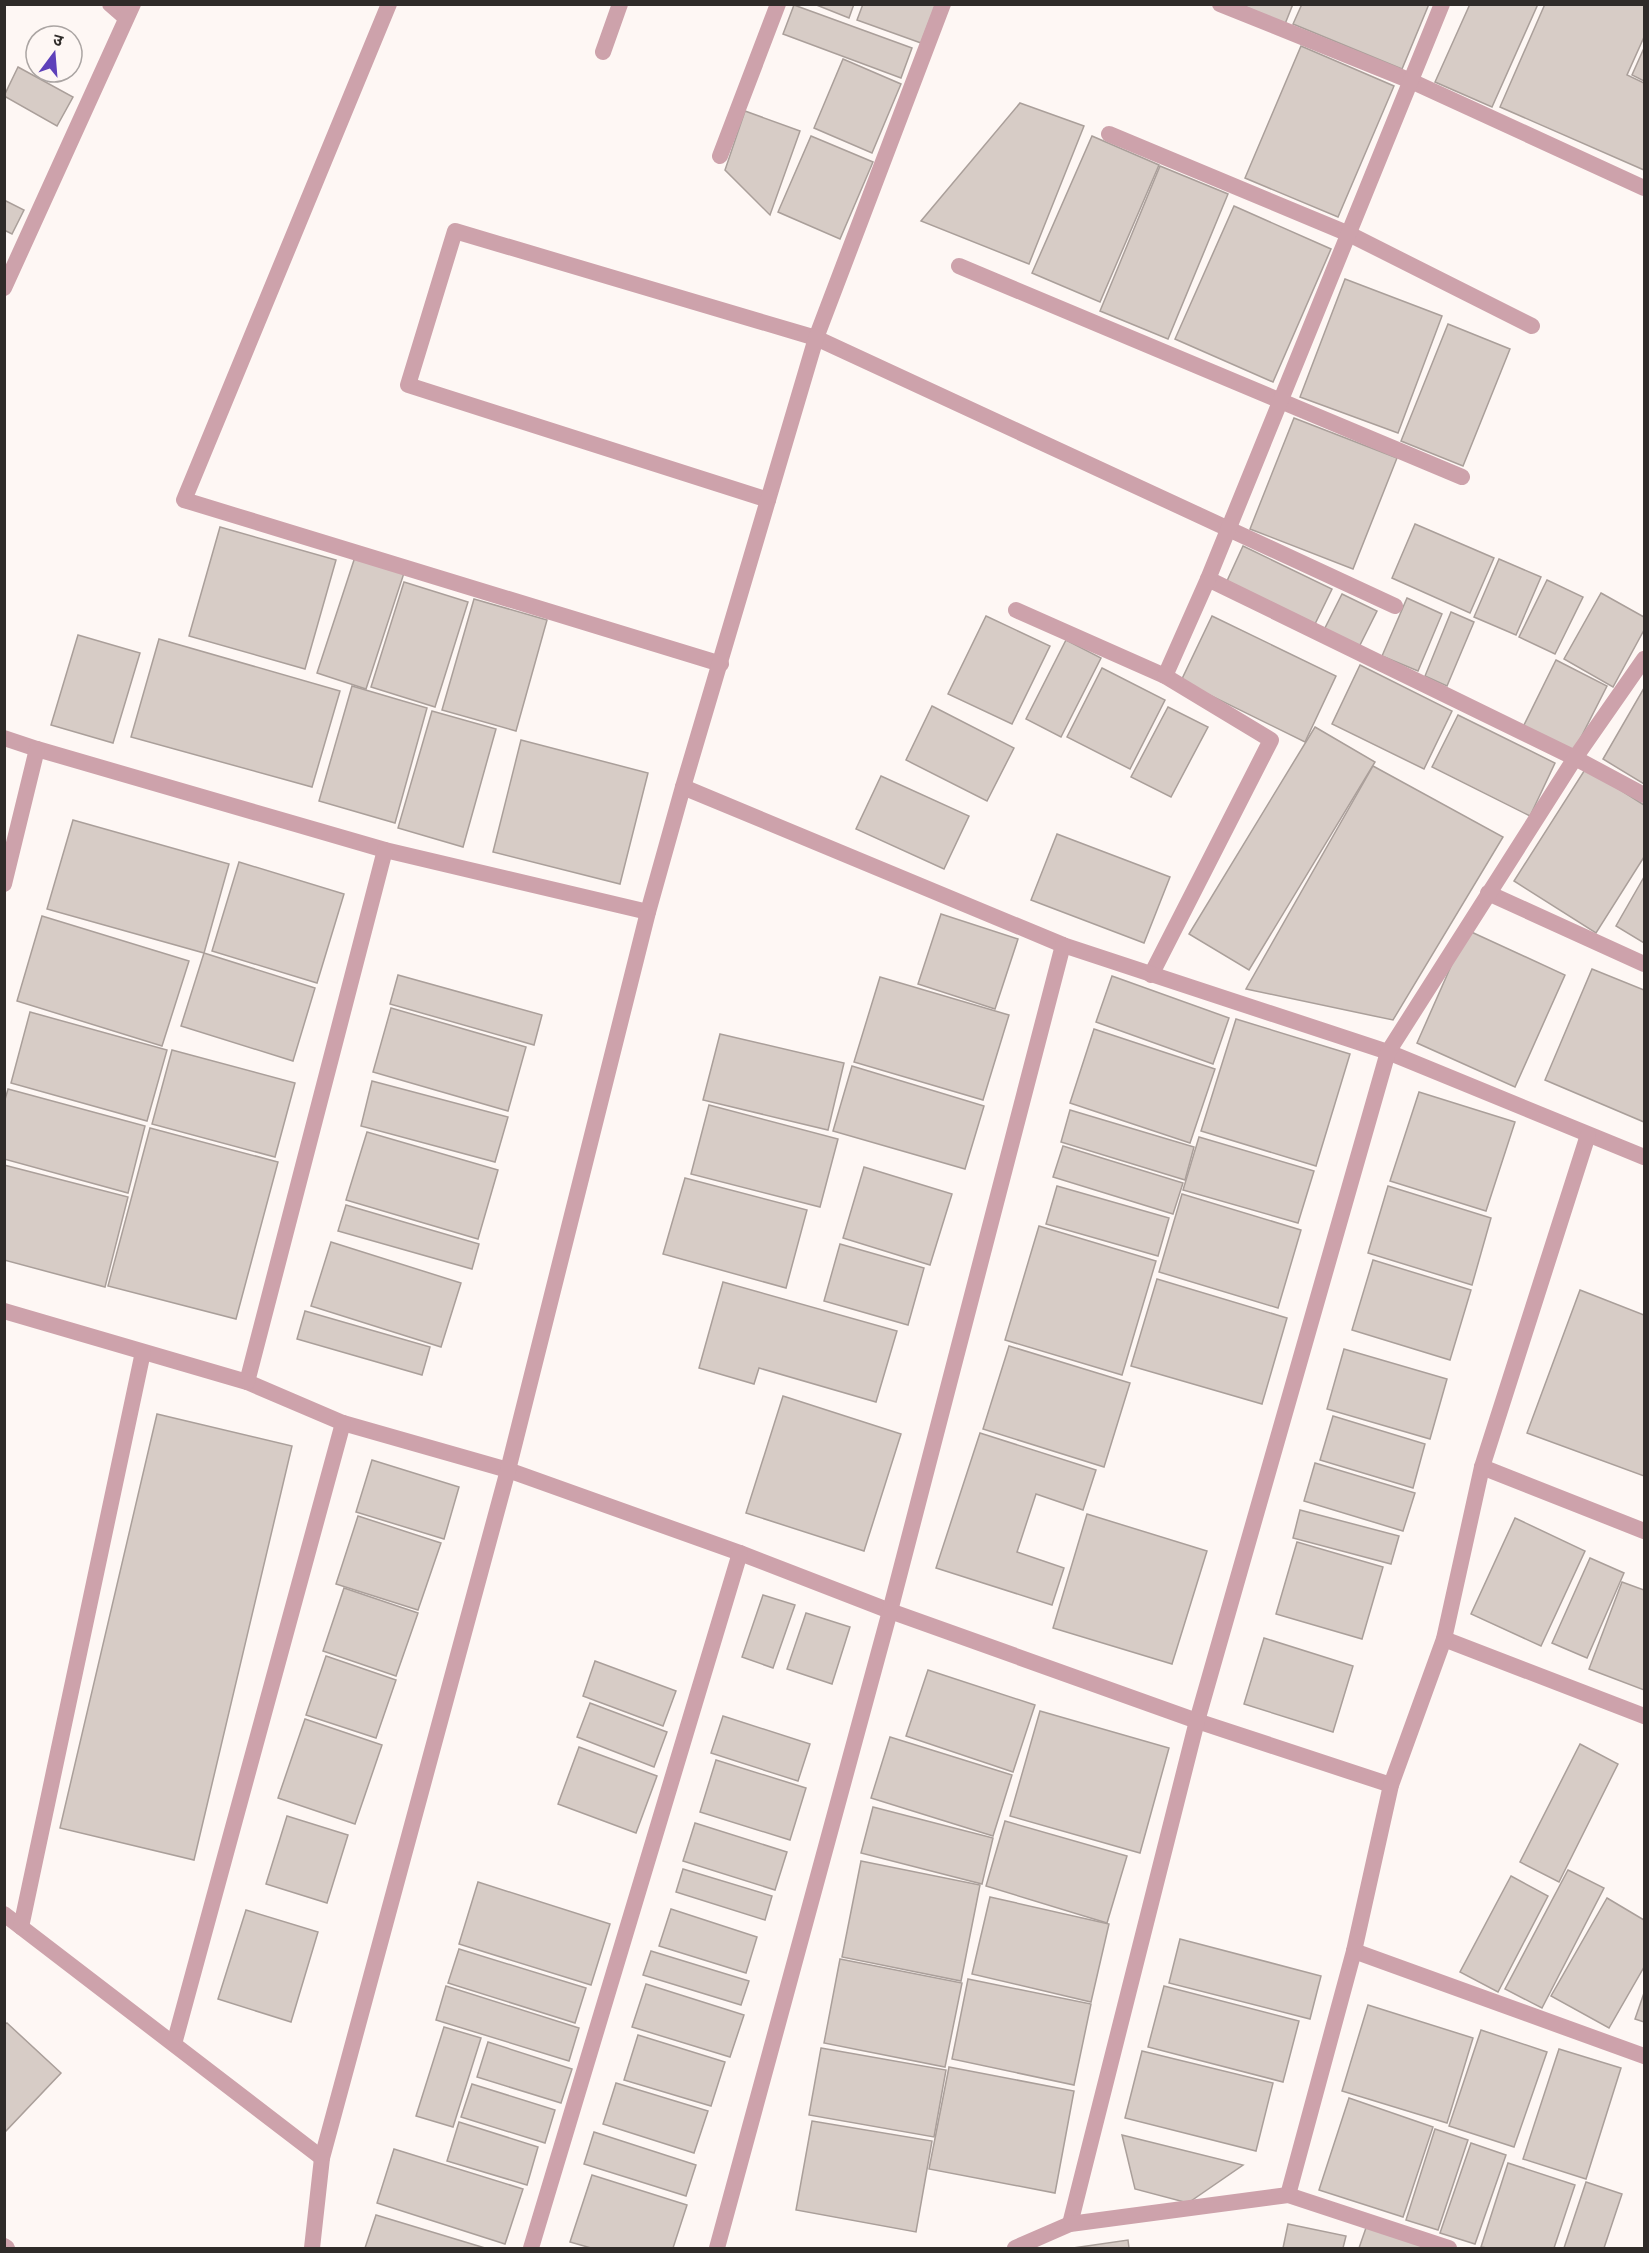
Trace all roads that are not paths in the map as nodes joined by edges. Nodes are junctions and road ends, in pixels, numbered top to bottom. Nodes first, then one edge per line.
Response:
1 (110, 4) edge
2 (389, 4) edge
3 (620, 4) edge
4 (778, 4) edge
5 (943, 4) edge
6 (1220, 4) edge
7 (1442, 4) edge
8 (129, 11) edge
9 (603, 52) dead end
10 (1412, 81) junction
11 (1109, 134) dead end
12 (720, 156) dead end
13 (1644, 188) edge
14 (1349, 234) junction
15 (959, 266) dead end
16 (4, 288) edge
17 (1532, 326) dead end
18 (816, 338) junction
19 (1279, 401) junction
20 (1462, 477) dead end
21 (768, 501) junction
22 (1228, 530) junction
23 (1208, 579) junction
24 (1395, 606) dead end
25 (1016, 610) dead end
26 (1644, 659) edge
27 (721, 664) junction
28 (1165, 676) junction
29 (4, 738) edge
30 (37, 749) junction
31 (1575, 758) junction
32 (684, 787) junction
33 (1644, 795) edge
34 (385, 850) junction
35 (4, 884) edge
36 (1488, 893) junction
37 (648, 912) junction
38 (1063, 945) junction
39 (1644, 964) edge
40 (1151, 975) junction
41 (1388, 1052) junction
42 (1588, 1135) junction
43 (1644, 1157) edge
44 (4, 1311) edge
45 (143, 1352) junction
46 (247, 1382) junction
47 (344, 1423) junction
48 (1482, 1467) junction
49 (508, 1470) junction
50 (1644, 1531) edge
51 (740, 1553) junction
52 (890, 1611) junction
53 (1444, 1639) junction
54 (1644, 1716) edge
55 (1197, 1720) junction
56 (1391, 1785) junction
57 (4, 1914) edge
58 (21, 1927) junction
59 (1354, 1952) junction
60 (174, 2044) junction
61 (1644, 2056) edge
62 (322, 2158) junction
63 (1288, 2194) junction
64 (1070, 2224) junction
65 (312, 2248) edge
66 (531, 2248) edge
67 (717, 2248) edge
68 (1015, 2248) edge
69 (1449, 2248) edge

1 - 8 street
2 - 27 street
3 - 9 street
4 - 12 street
5 - 18 street
6 - 10 street
7 - 10 street
8 - 16 street
10 - 13 street
10 - 14 street
11 - 14 street
14 - 17 street
14 - 19 street
15 - 19 street
18 - 21 street
18 - 21 street
18 - 22 street
19 - 20 street
19 - 22 street
21 - 27 street
22 - 23 street
22 - 24 street
23 - 28 street
23 - 31 street
25 - 28 street
26 - 31 street
27 - 32 street
28 - 40 street
29 - 30 street
30 - 34 street
30 - 35 street
31 - 33 street
31 - 36 street
32 - 37 street
32 - 38 street
34 - 37 street
34 - 46 street
36 - 39 street
36 - 41 street
37 - 49 street
38 - 40 street
38 - 52 street
40 - 41 street
41 - 42 street
41 - 55 street
42 - 43 street
42 - 48 street
44 - 45 street
45 - 46 street
45 - 58 street
46 - 47 street
47 - 49 street
47 - 60 street
48 - 50 street
48 - 53 street
49 - 51 street
49 - 62 street
51 - 52 street
51 - 66 street
52 - 55 street
52 - 67 street
53 - 54 street
53 - 56 street
55 - 56 street
55 - 64 street
56 - 59 street
57 - 58 street
58 - 60 street
59 - 61 street
59 - 63 street
60 - 62 street
62 - 65 street
63 - 64 street
63 - 69 street
64 - 68 street

